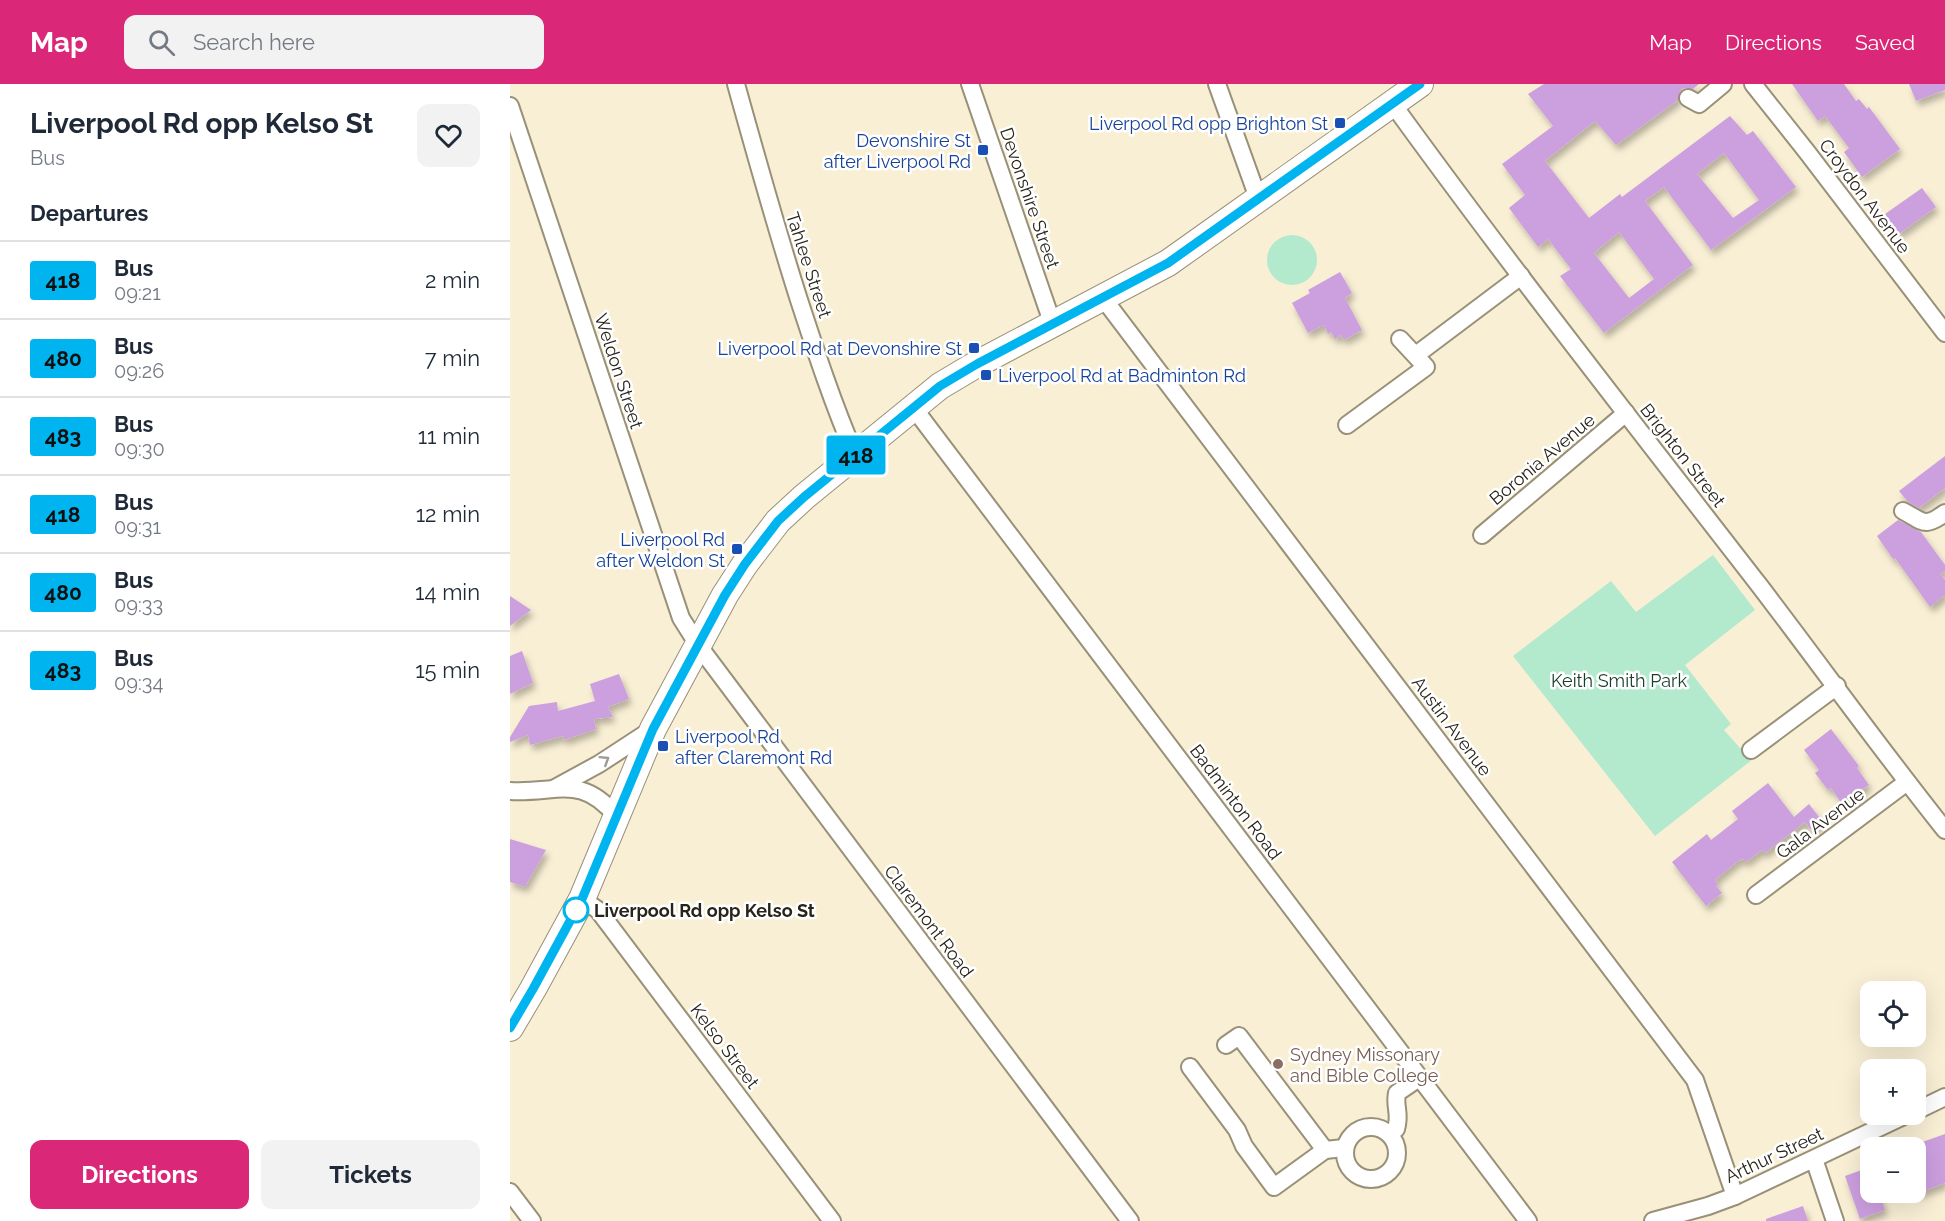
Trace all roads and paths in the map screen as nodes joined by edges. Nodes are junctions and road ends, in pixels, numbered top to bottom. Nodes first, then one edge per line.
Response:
1 (736, 84) edge
2 (970, 84) edge
3 (1217, 84) edge
4 (1420, 84) edge
5 (1723, 84) edge
6 (1753, 84) edge
7 (1688, 98) dead end
8 (1392, 103) junction
9 (510, 106) edge
10 (513, 123) edge
11 (1258, 198) junction
12 (1521, 276) junction
13 (1103, 298) junction
14 (1053, 325) junction
15 (1945, 333) edge
16 (1400, 339) dead end
17 (1416, 355) junction
18 (913, 407) junction
19 (1626, 413) junction
20 (1347, 425) dead end
21 (855, 455) junction
22 (1903, 511) dead end
23 (1945, 513) edge
24 (1482, 535) dead end
25 (698, 645) junction
26 (1837, 686) junction
27 (653, 729) junction
28 (1751, 750) dead end
29 (1907, 782) junction
30 (554, 788) junction
31 (510, 791) edge
32 (617, 818) junction
33 (1945, 830) edge
34 (1756, 895) dead end
35 (582, 899) junction
36 (510, 1028) edge
37 (1226, 1045) dead end
38 (1190, 1067) dead end
39 (1419, 1078) junction
40 (1945, 1097) edge
41 (1926, 1106) edge
42 (1885, 1125) edge
43 (1389, 1133) junction
44 (1344, 1148) junction
45 (1326, 1150) junction
46 (1814, 1159) junction
47 (510, 1192) edge
48 (1735, 1196) junction
49 (532, 1221) edge
50 (832, 1221) edge
51 (1130, 1221) edge
52 (1528, 1221) edge
53 (1653, 1221) edge
54 (1835, 1221) edge

1 - 21 street, Tahlee Street
2 - 14 street, Devonshire Street
3 - 11 street
4 - 8 highway
5 - 7 street
6 - 15 street, Croydon Avenue
8 - 11 highway
8 - 12 street, Brighton Street
9 - 10 street, Weldon Street
10 - 25 street, Weldon Street
11 - 13 highway
12 - 17 street
12 - 19 street, Brighton Street
13 - 14 highway
13 - 48 street, Austin Avenue
14 - 18 highway
16 - 17 street
17 - 20 street
18 - 21 highway
18 - 39 street, Badminton Road
19 - 24 street, Boronia Avenue
19 - 26 street, Brighton Street
21 - 25 highway
22 - 23 street
25 - 27 highway
25 - 51 street, Claremont Road
26 - 28 street
26 - 29 street, Brighton Street
30 -> 27 street
27 - 32 highway
29 - 33 street, Brighton Street
29 - 34 street, Gala Avenue
30 - 31 street
30 - 32 street
32 - 35 highway
35 - 36 highway
35 - 50 street, Kelso Street
37 - 45 street
38 - 45 street
39 - 43 street
39 - 52 street, Badminton Road
40 - 41 street
42 - 46 street, Arthur Street
43 - 44 street
43 - 44 street
44 - 45 street
46 - 48 street, Arthur Street
46 - 54 street
47 - 49 street
48 - 53 street, Arthur Street

